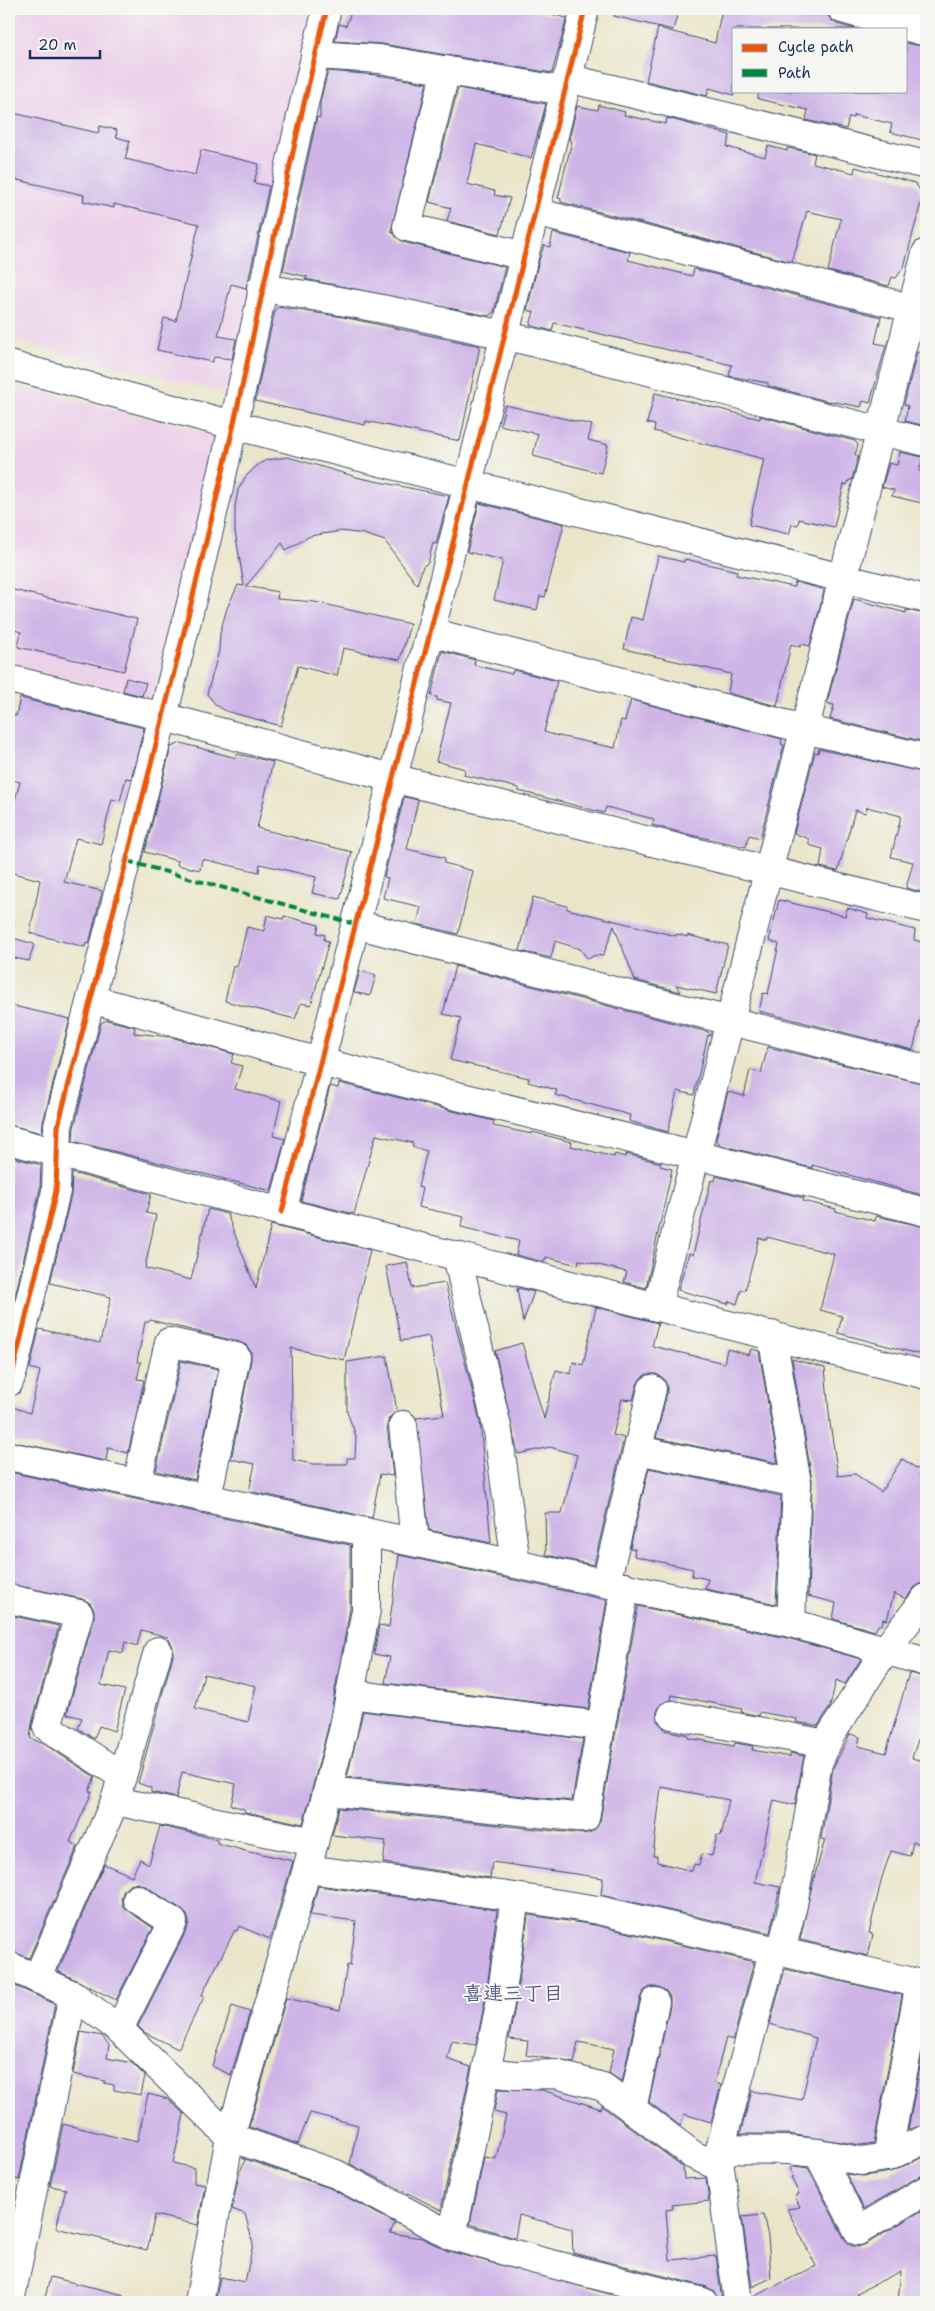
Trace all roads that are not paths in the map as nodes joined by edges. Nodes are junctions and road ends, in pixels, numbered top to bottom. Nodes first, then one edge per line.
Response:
1 (328, 9) edge
2 (585, 9) edge
3 (842, 9) edge
4 (926, 32) edge
5 (315, 55) junction
6 (446, 70) junction
7 (566, 85) junction
8 (926, 165) edge
9 (534, 212) junction
10 (926, 253) edge
11 (524, 256) junction
12 (262, 288) junction
13 (919, 311) edge
14 (505, 335) junction
15 (9, 365) edge
16 (233, 425) junction
17 (880, 431) junction
18 (926, 442) edge
19 (468, 484) junction
20 (842, 578) junction
21 (926, 599) edge
22 (430, 632) junction
23 (9, 679) edge
24 (164, 717) junction
25 (804, 729) junction
26 (926, 758) edge
27 (392, 778) junction
28 (768, 870) junction
29 (926, 910) edge
30 (355, 924) junction
31 (91, 999) junction
32 (730, 1021) junction
33 (320, 1062) junction
34 (926, 1069) edge
35 (9, 1140) edge
36 (58, 1152) junction
37 (695, 1157) junction
38 (282, 1212) junction
39 (926, 1212) edge
40 (457, 1256) junction
41 (657, 1307) junction
42 (772, 1335) junction
43 (10, 1374) edge
44 (926, 1375) edge
45 (652, 1389) dead end
46 (403, 1424) dead end
47 (638, 1450) junction
48 (9, 1456) edge
49 (137, 1483) junction
50 (797, 1483) junction
51 (207, 1498) junction
52 (366, 1532) junction
53 (415, 1542) junction
54 (516, 1564) junction
55 (616, 1585) junction
56 (9, 1598) edge
57 (926, 1598) edge
58 (792, 1623) junction
59 (886, 1649) junction
60 (158, 1651) dead end
61 (926, 1662) edge
62 (350, 1694) junction
63 (672, 1715) dead end
64 (601, 1726) junction
65 (826, 1744) junction
66 (118, 1788) junction
67 (328, 1791) junction
68 (314, 1842) junction
69 (307, 1869) junction
70 (515, 1897) junction
71 (137, 1900) dead end
72 (778, 1950) junction
73 (9, 1966) edge
74 (37, 1979) junction
75 (923, 1984) edge
76 (73, 1995) junction
77 (655, 2002) dead end
78 (119, 2029) junction
79 (487, 2072) junction
80 (632, 2109) junction
81 (230, 2137) junction
82 (926, 2139) edge
83 (818, 2153) junction
84 (887, 2157) junction
85 (720, 2158) junction
86 (926, 2190) edge
87 (452, 2236) junction
88 (10, 2302) edge
89 (199, 2302) edge
90 (702, 2302) edge
91 (738, 2302) edge

1 - 5 street
2 - 7 street
3 - 4 street
5 - 6 street
5 - 12 street
6 - 7 street
6 - 11 street
7 - 8 street
7 - 9 street
9 - 11 street
9 - 13 street
10 - 13 street
11 - 14 street
12 - 14 street
12 - 16 street
13 - 17 street
14 - 17 street
14 - 19 street
15 - 16 street
16 - 19 street
16 - 24 street
17 - 18 street
17 - 20 street
19 - 20 street
19 - 22 street
20 - 21 street
20 - 25 street
22 - 25 street
22 - 27 street
23 - 24 street
24 - 27 street
24 - 31 street
25 - 26 street
25 - 28 street
27 - 28 street
27 - 30 street
28 - 29 street
28 - 32 street
30 - 32 street
30 - 33 street
31 - 33 street
31 - 36 street
32 - 34 street
32 - 37 street
33 - 37 street
33 - 38 street
35 - 36 street
36 - 38 street
36 - 43 street
37 - 39 street
37 - 41 street
38 - 40 street
40 - 41 street
40 - 54 street
41 - 42 street
42 - 44 street
42 - 50 street
45 - 47 street
46 - 53 street
47 - 50 street
47 - 55 street
48 - 49 street
49 - 51 street
49 - 51 street
50 - 58 street
51 - 52 street
52 - 53 street
52 - 62 street
53 - 54 street
54 - 55 street
55 - 58 street
55 - 64 street
56 - 66 street
57 - 59 street
58 - 59 street
59 - 61 street
59 - 65 street
60 - 66 street
62 - 64 street
62 - 67 street
63 - 65 street
64 - 67 street
65 - 72 street
66 - 68 street
66 - 74 street
67 - 68 street
68 - 69 street
69 - 70 street
69 - 81 street
70 - 72 street
70 - 79 street
71 - 78 street
72 - 75 street
72 - 85 street
73 - 74 street
74 - 76 street
75 - 84 street
76 - 78 street
76 - 88 street
77 - 80 street
78 - 81 street
79 - 80 street
79 - 87 street
80 - 85 street
81 - 87 street
81 - 89 street
82 - 84 street
83 - 84 street
83 - 85 street
83 - 86 street
85 - 91 street
87 - 90 street

